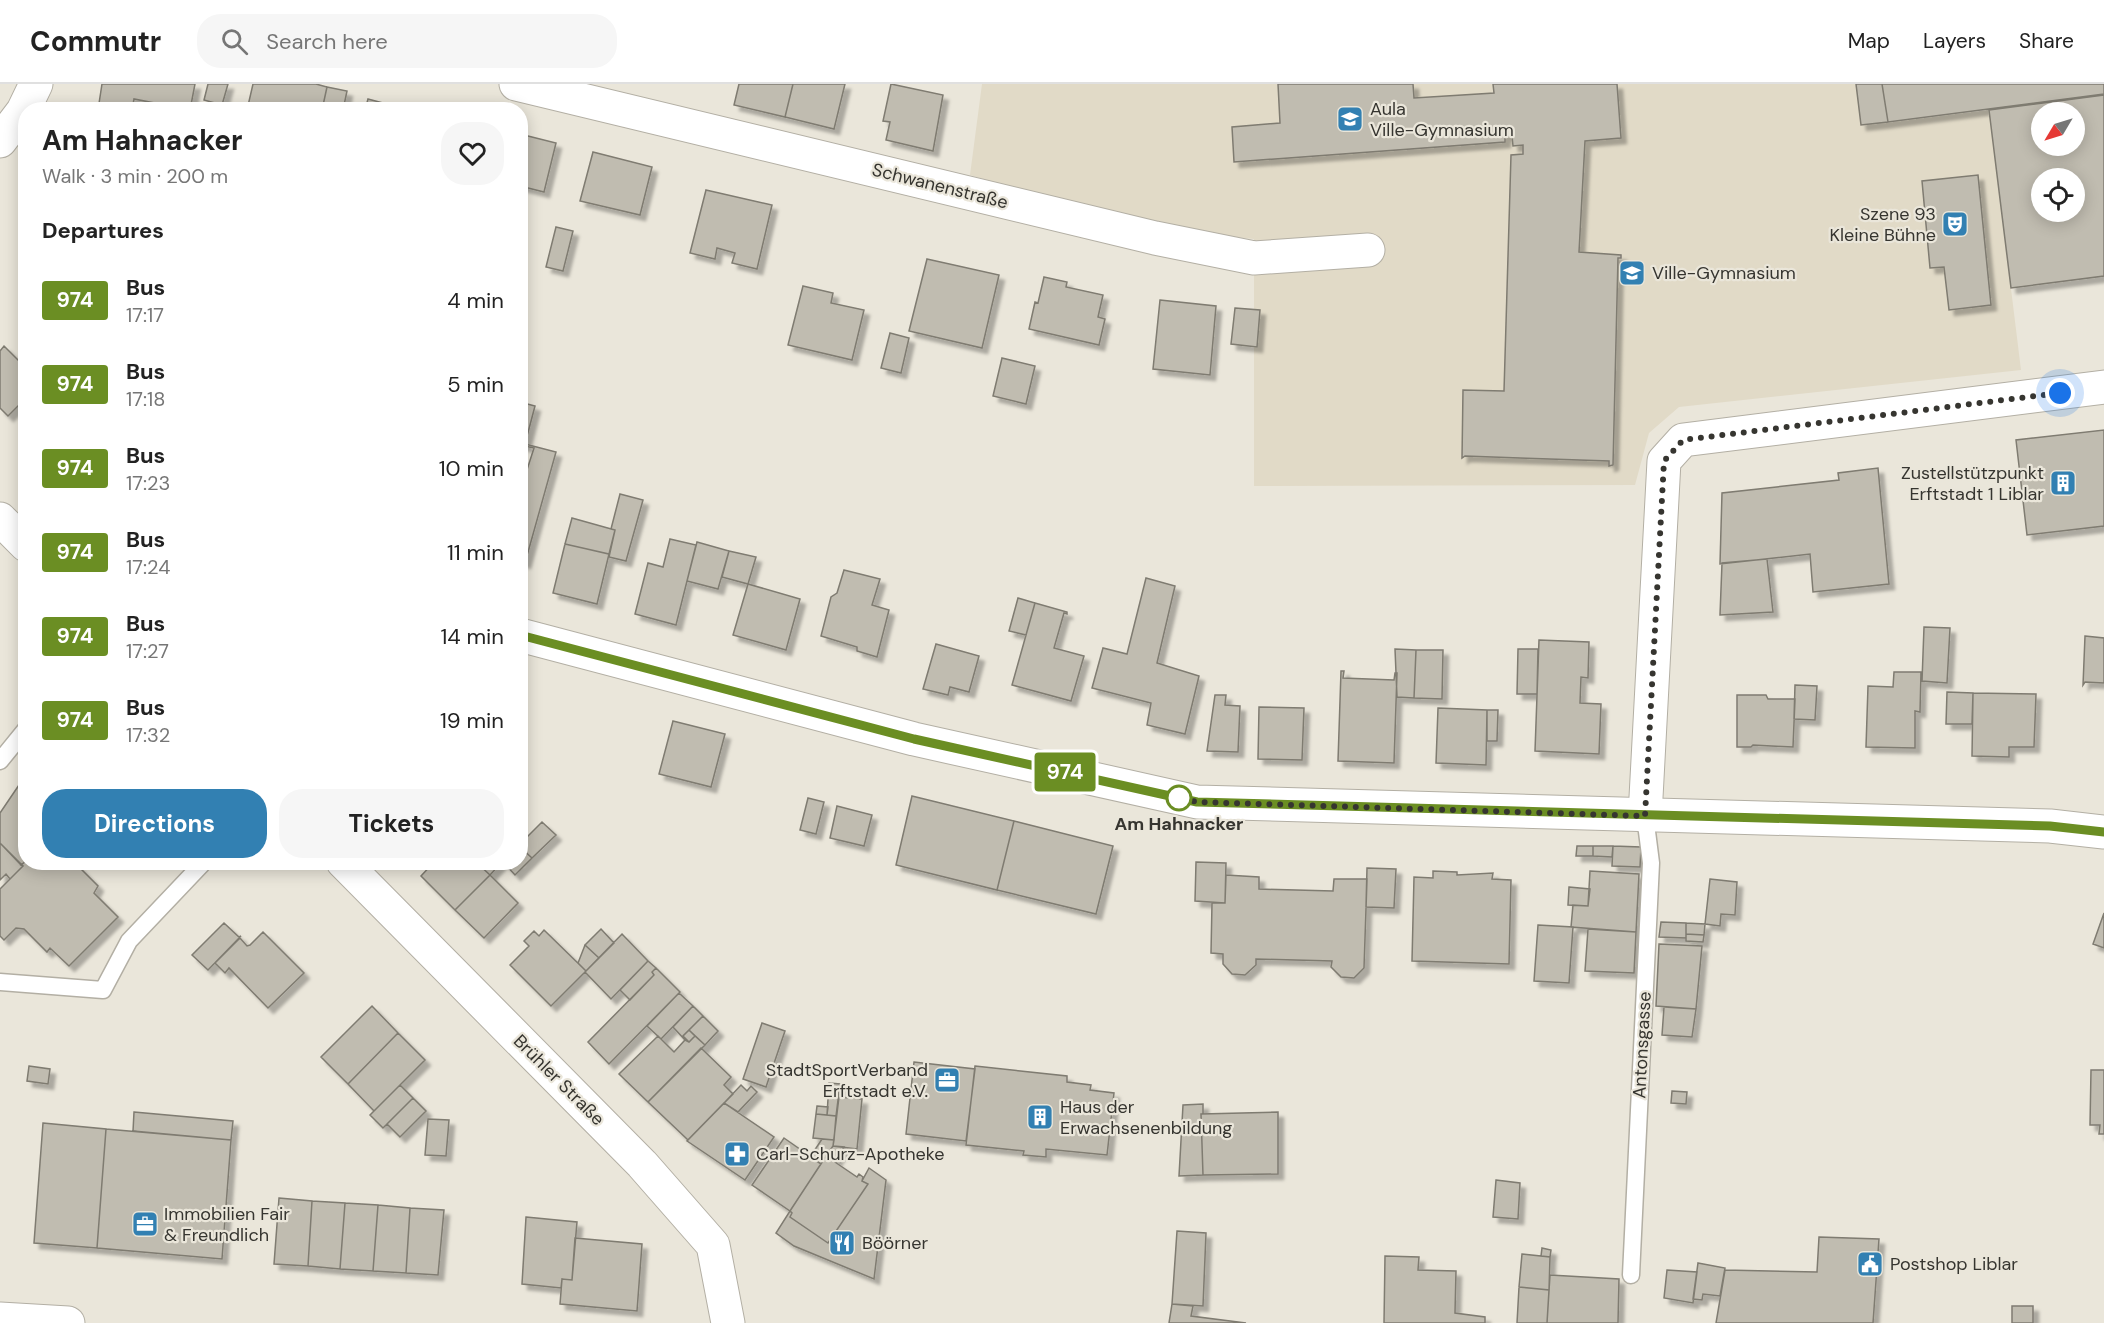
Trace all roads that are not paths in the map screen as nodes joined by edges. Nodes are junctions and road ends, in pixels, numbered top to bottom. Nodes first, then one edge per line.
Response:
1 (36, 84) edge
2 (516, 84) edge
3 (27, 102) edge
4 (18, 118) edge
5 (0, 141) edge
6 (1368, 250) dead end
7 (2104, 387) edge
8 (0, 519) edge
9 (18, 536) edge
10 (528, 637) edge
11 (18, 739) edge
12 (0, 761) edge
13 (1645, 816) junction
14 (2104, 832) edge
15 (196, 870) edge
16 (351, 870) edge
17 (0, 982) edge
18 (1631, 1275) dead end
19 (0, 1319) edge
20 (68, 1323) edge
21 (728, 1323) edge

1 - 3 street
2 - 6 street, Schwanenstraße
4 - 5 street
7 - 13 street
8 - 9 street
10 - 13 street
11 - 12 lane
13 - 14 street
13 - 18 lane, Antonsgasse
15 - 17 lane
16 - 21 street, Brühler Straße
19 - 20 street

